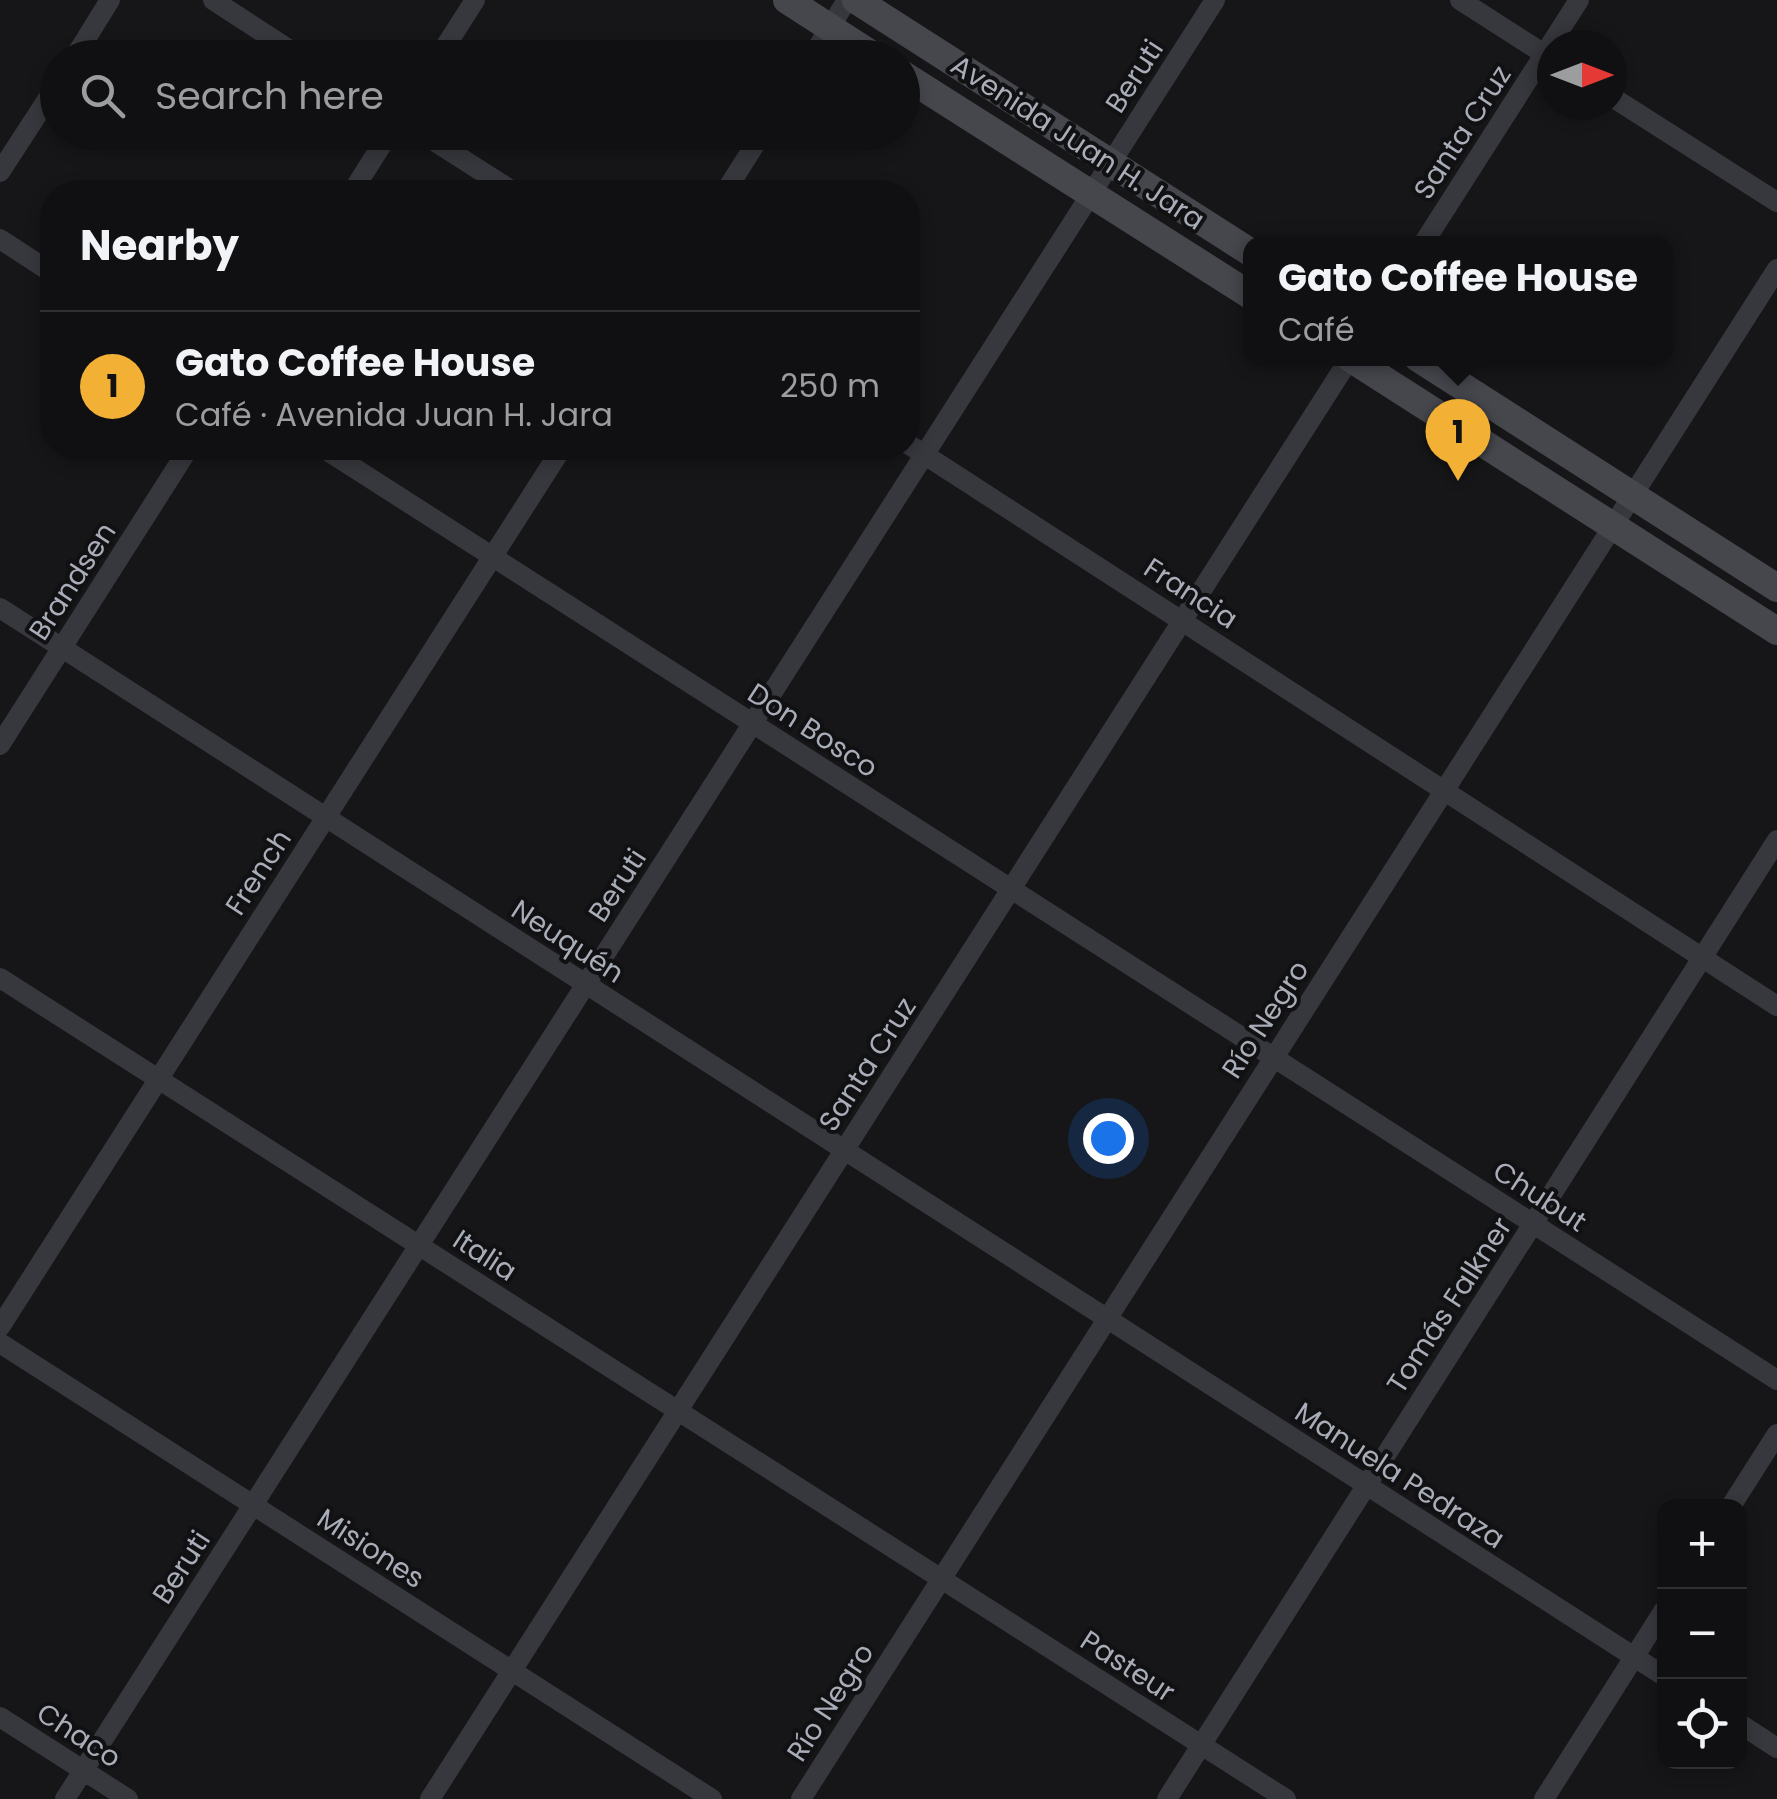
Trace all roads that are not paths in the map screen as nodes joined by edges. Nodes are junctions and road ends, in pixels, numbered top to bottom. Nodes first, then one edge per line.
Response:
1 (110, 0) edge
2 (212, 0) edge
3 (475, 0) edge
4 (787, 0) edge
5 (848, 0) edge
6 (856, 0) edge
7 (1215, 0) edge
8 (1460, 0) edge
9 (1578, 0) edge
10 (830, 28) junction
11 (1562, 30) edge
12 (85, 40) edge
13 (274, 40) edge
14 (449, 40) edge
15 (822, 40) edge
16 (849, 40) edge
17 (919, 40) edge
18 (920, 41) edge
19 (1537, 49) edge
20 (1537, 73) edge
21 (920, 85) edge
22 (1627, 107) edge
23 (40, 110) edge
24 (379, 150) edge
25 (448, 150) edge
26 (751, 150) edge
27 (1111, 162) junction
28 (0, 172) edge
29 (360, 180) edge
30 (495, 180) edge
31 (732, 180) edge
32 (1091, 194) junction
33 (1777, 202) edge
34 (1428, 236) edge
35 (0, 239) edge
36 (1243, 247) edge
37 (40, 265) edge
38 (1777, 269) edge
39 (1243, 292) edge
40 (1345, 366) edge
41 (1363, 366) edge
42 (1430, 366) edge
43 (920, 443) edge
44 (920, 452) edge
45 (182, 460) edge
46 (343, 460) edge
47 (554, 460) edge
48 (909, 460) edge
49 (1634, 497) junction
50 (1615, 527) junction
51 (492, 556) junction
52 (1777, 588) edge
53 (0, 608) edge
54 (1183, 620) junction
55 (1777, 631) edge
56 (62, 648) junction
57 (752, 724) junction
58 (0, 744) edge
59 (1446, 788) junction
60 (326, 817) junction
61 (1777, 840) edge
62 (1010, 890) junction
63 (1702, 958) junction
64 (0, 978) edge
65 (586, 985) junction
66 (1777, 1006) edge
67 (1273, 1058) junction
68 (158, 1079) junction
69 (844, 1151) junction
70 (1533, 1224) junction
71 (419, 1246) junction
72 (1106, 1320) junction
73 (0, 1327) edge
74 (0, 1343) edge
75 (1777, 1380) edge
76 (678, 1411) junction
77 (1777, 1434) edge
78 (1366, 1486) junction
79 (1735, 1499) edge
80 (253, 1505) junction
81 (941, 1579) junction
82 (1657, 1621) edge
83 (1634, 1657) junction
84 (512, 1671) junction
85 (1657, 1672) edge
86 (0, 1717) edge
87 (1747, 1729) edge
88 (1201, 1745) junction
89 (1777, 1748) edge
90 (83, 1770) junction
91 (65, 1799) edge
92 (128, 1799) edge
93 (430, 1799) edge
94 (712, 1799) edge
95 (800, 1799) edge
96 (1167, 1799) edge
97 (1286, 1799) edge
98 (1544, 1799) edge

1 - 12 street
2 - 13 street
3 - 14 street
4 - 10 main road
5 - 10 street
6 - 17 main road, Avenida Juan H. Jara
7 - 27 street, Beruti
8 - 19 street
9 - 11 street, Santa Cruz
10 - 15 street
10 - 16 main road
18 - 27 main road, Avenida Juan H. Jara
20 - 34 street, Santa Cruz
21 - 32 main road, Avenida Juan H. Jara
22 - 33 street
23 - 28 street
24 - 29 street
25 - 30 street
26 - 31 street
27 - 32 street, Beruti
27 - 36 main road, Avenida Juan H. Jara
32 - 39 main road, Avenida Juan H. Jara
32 - 43 street, Beruti
35 - 37 street
38 - 49 street, Río Negro
40 - 54 street, Santa Cruz
41 - 50 main road
42 - 49 main road
44 - 54 street, Francia
45 - 56 street, Brandsen
46 - 51 street, Don Bosco
47 - 51 street, French
48 - 57 street, Beruti
49 - 50 street, Río Negro
49 - 52 main road
50 - 55 main road
50 - 59 street, Río Negro
51 - 57 street, Don Bosco
51 - 60 street, French
53 - 56 street, Neuquén
54 - 59 street, Francia
54 - 62 street, Santa Cruz
56 - 58 street, Brandsen
56 - 60 street, Neuquén
57 - 62 street, Don Bosco
57 - 65 street, Beruti
59 - 63 street, Francia
59 - 67 street, Río Negro
60 - 65 street, Neuquén
60 - 68 street, French
61 - 63 street, Tomás Falkner
62 - 67 street, Don Bosco
62 - 69 street, Santa Cruz
63 - 66 street, Francia
63 - 70 street, Tomás Falkner
64 - 68 street, Italia
65 - 69 street, Neuquén
65 - 71 street, Beruti
67 - 70 street, Chubut
67 - 72 street, Río Negro
68 - 71 street, Italia
68 - 73 street, French
69 - 72 street, Neuquén
69 - 76 street, Santa Cruz
70 - 75 street, Chubut
70 - 78 street, Tomás Falkner
71 - 76 street, Italia
71 - 80 street, Beruti
72 - 78 street, Manuela Pedraza
72 - 81 street, Río Negro
74 - 80 street, Misiones
76 - 81 street, Italia
76 - 84 street, Santa Cruz
77 - 79 street
78 - 83 street, Manuela Pedraza
78 - 88 street, Tomás Falkner
80 - 84 street, Misiones
80 - 90 street, Beruti
81 - 88 street, Pasteur
81 - 95 street, Río Negro
82 - 83 street
83 - 85 street, Manuela Pedraza
83 - 98 street
84 - 93 street, Santa Cruz
84 - 94 street, Misiones
86 - 90 street, Chaco
87 - 89 street
88 - 96 street, Tomás Falkner
88 - 97 street, Pasteur
90 - 91 street, Beruti
90 - 92 street, Chaco

